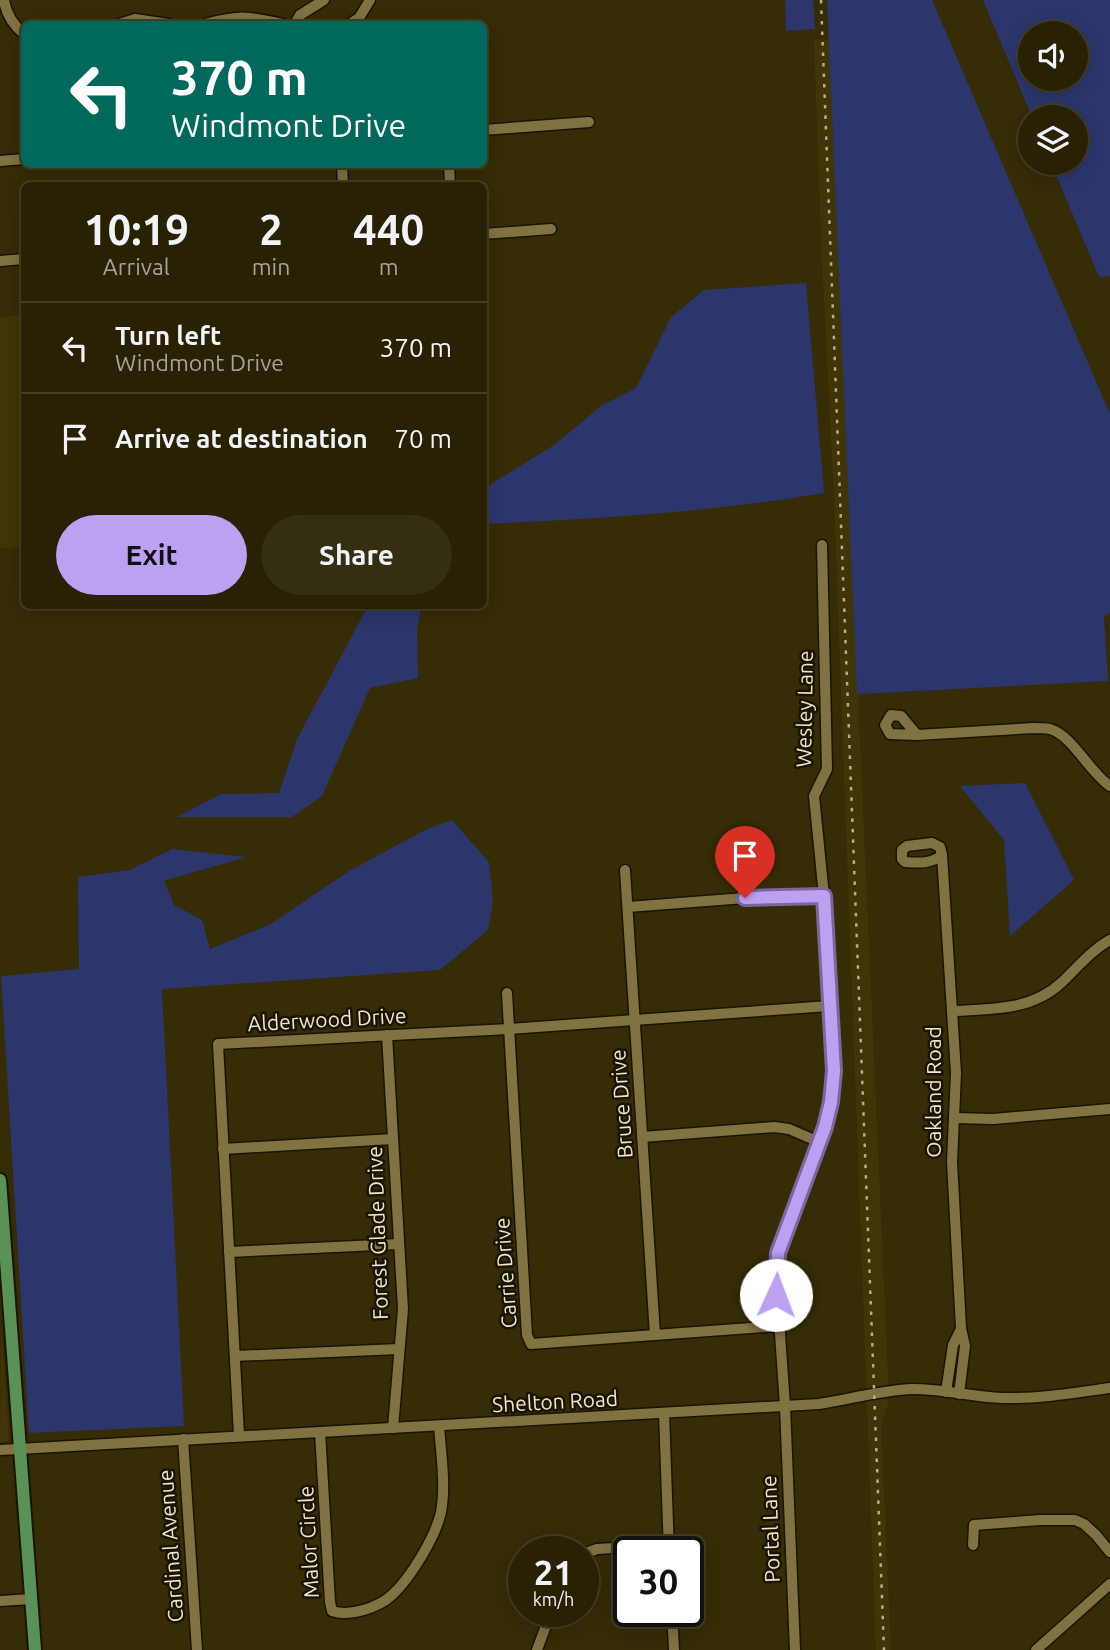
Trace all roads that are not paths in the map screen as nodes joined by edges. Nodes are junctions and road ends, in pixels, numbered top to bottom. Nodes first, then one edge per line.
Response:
1 (4, 0) edge
2 (324, 0) edge
3 (370, 0) edge
4 (129, 21) edge
5 (154, 21) edge
6 (217, 21) edge
7 (251, 21) edge
8 (297, 21) edge
9 (354, 21) edge
10 (21, 31) edge
11 (589, 122) dead end
12 (487, 130) edge
13 (21, 159) edge
14 (0, 160) edge
15 (551, 229) dead end
16 (487, 234) edge
17 (21, 259) edge
18 (0, 261) edge
19 (822, 545) dead end
20 (917, 735) dead end
21 (1110, 786) edge
22 (741, 846) dead end
23 (942, 855) dead end
24 (625, 870) dead end
25 (824, 896) junction
26 (745, 898) junction
27 (628, 907) junction
28 (1110, 940) edge
29 (507, 993) dead end
30 (829, 1006) junction
31 (952, 1011) junction
32 (635, 1020) junction
33 (509, 1029) junction
34 (387, 1035) junction
35 (1110, 1109) edge
36 (954, 1118) junction
37 (642, 1137) junction
38 (393, 1139) junction
39 (819, 1142) junction
40 (223, 1149) junction
41 (0, 1180) edge
42 (399, 1244) junction
43 (229, 1252) junction
44 (779, 1326) junction
45 (961, 1328) junction
46 (655, 1335) junction
47 (399, 1349) junction
48 (235, 1356) junction
49 (1110, 1388) edge
50 (946, 1392) junction
51 (959, 1394) junction
52 (785, 1406) junction
53 (664, 1413) junction
54 (439, 1426) junction
55 (393, 1428) junction
56 (320, 1432) junction
57 (239, 1435) junction
58 (183, 1439) junction
59 (20, 1449) junction
60 (0, 1450) edge
61 (669, 1536) edge
62 (973, 1545) dead end
63 (1110, 1552) edge
64 (1110, 1584) edge
65 (32, 1599) junction
66 (0, 1601) edge
67 (545, 1627) edge
68 (673, 1627) edge
69 (35, 1650) edge
70 (197, 1650) edge
71 (537, 1650) edge
72 (674, 1650) edge
73 (795, 1650) edge
74 (1036, 1650) edge

1 - 10 street
2 - 8 street
3 - 9 street
4 - 5 street
6 - 7 street
11 - 12 street
13 - 14 street
15 - 16 street
17 - 18 street
19 - 25 street, Wesley Lane
20 - 21 street
22 - 26 street
23 - 31 street, Oakland Road
24 - 27 street, Bruce Drive
25 - 26 street
25 - 30 street, Wesley Lane
26 - 27 street
27 - 32 street, Bruce Drive
28 - 31 street
29 - 33 street, Carrie Drive
30 - 32 street, Alderwood Drive
30 - 39 street, Wesley Lane
31 - 36 street, Oakland Road
32 - 33 street, Alderwood Drive
32 - 37 street, Bruce Drive
33 - 34 street, Alderwood Drive
33 - 46 street, Carrie Drive
34 - 38 street, Forest Glade Drive
34 - 40 street, Alderwood Drive
35 - 36 street
36 - 45 street, Oakland Road
37 - 39 street
37 - 46 street, Bruce Drive
38 - 40 street
38 - 42 street, Forest Glade Drive
39 - 44 street, Wesley Lane
40 - 43 street, Alderwood Drive
41 - 59 main road
42 - 43 street
42 - 47 street, Forest Glade Drive
43 - 48 street, Alderwood Drive
44 - 46 street, Carrie Drive
44 - 52 street, Wesley Lane
45 - 50 street, Oakland Road
45 - 51 street, Oakland Road
47 - 48 street
47 - 55 street, Forest Glade Drive
48 - 57 street, Alderwood Drive
49 - 51 street, Shelton Road
50 - 51 street, Shelton Road
50 - 52 street, Shelton Road
52 - 53 street, Shelton Road
52 - 73 street, Portal Lane
53 - 54 street, Shelton Road
53 - 61 street
54 - 55 street, Shelton Road
54 - 56 street, Malor Circle
55 - 56 street, Shelton Road
56 - 57 street, Shelton Road
57 - 58 street, Shelton Road
58 - 59 street, Shelton Road
58 - 70 street, Cardinal Avenue
59 - 60 street, Shelton Road
59 - 65 main road
62 - 63 street
64 - 74 street
65 - 66 street
65 - 69 main road
67 - 71 street
68 - 72 street

